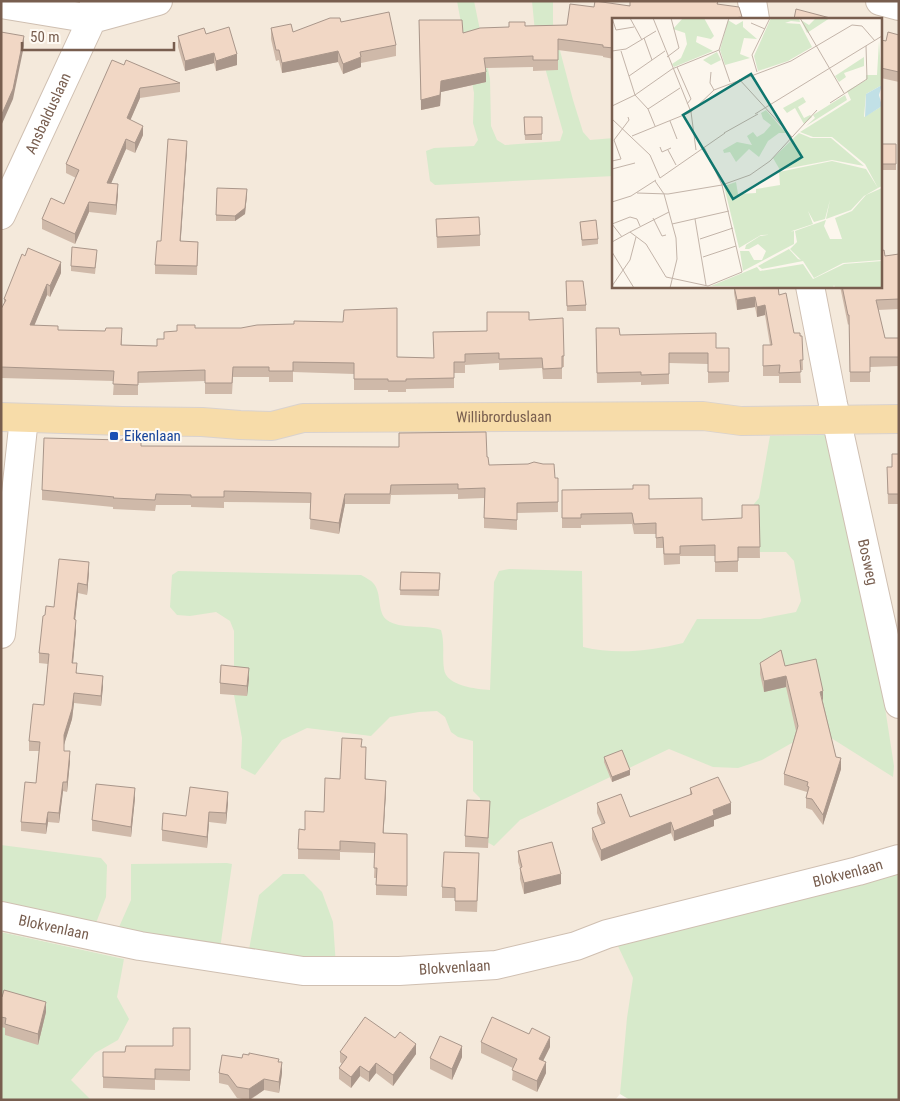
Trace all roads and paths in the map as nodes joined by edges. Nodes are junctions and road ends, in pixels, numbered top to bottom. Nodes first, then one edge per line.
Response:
1 (158, 1) edge
2 (752, 1) edge
3 (880, 1) edge
4 (1, 4) edge
5 (899, 6) edge
6 (93, 10) edge
7 (755, 18) edge
8 (1, 215) edge
9 (810, 288) edge
10 (899, 404) edge
11 (835, 412) junction
12 (13, 417) edge
13 (899, 419) edge
14 (1, 634) edge
15 (899, 704) edge
16 (899, 858) edge
17 (1, 916) edge

1 - 6 street
2 - 7 street
3 - 5 street
4 - 6 street
6 - 8 street, Ansbalduslaan
9 - 11 street, Bosweg
10 - 11 main road, Willibrorduslaan
11 - 12 main road, Willibrorduslaan
11 - 13 main road, Willibrorduslaan
11 - 15 street, Bosweg
12 - 14 street
16 - 17 street, Blokvenlaan

